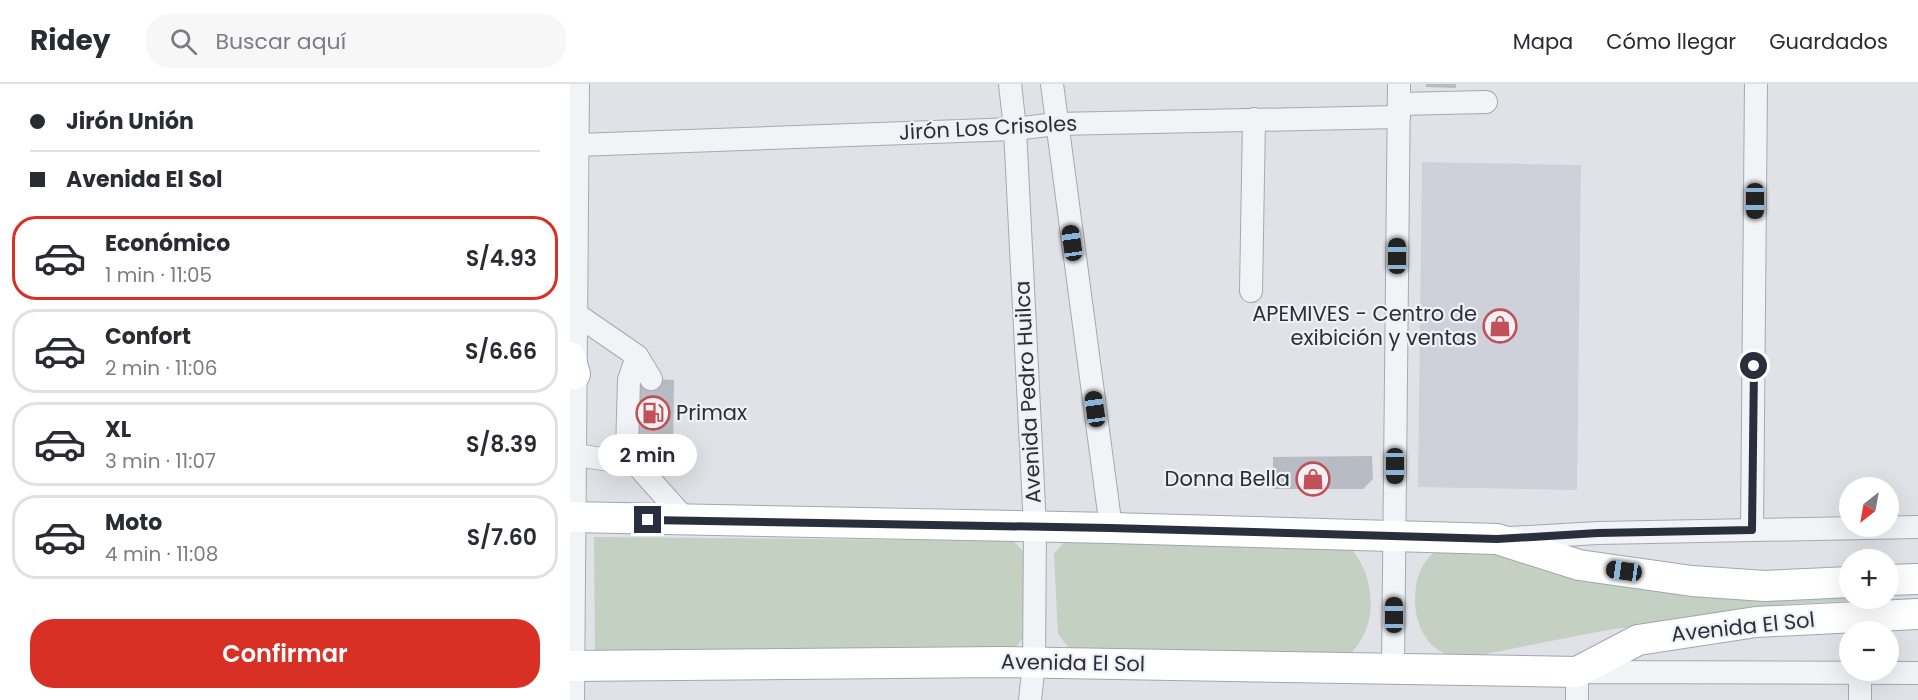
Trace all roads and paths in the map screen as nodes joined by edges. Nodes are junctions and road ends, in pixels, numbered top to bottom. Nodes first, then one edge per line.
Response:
1 (578, 84) edge
2 (1010, 84) edge
3 (1052, 84) edge
4 (1756, 84) edge
5 (1399, 102) edge
6 (1486, 102) dead end
7 (1254, 119) junction
8 (1056, 124) junction
9 (1015, 129) junction
10 (578, 145) junction
11 (1251, 291) dead end
12 (576, 314) junction
13 (637, 356) junction
14 (573, 366) edge
15 (651, 379) tunnel mouth
16 (650, 447) tunnel mouth
17 (576, 455) junction
18 (636, 464) junction
19 (572, 518) edge
20 (686, 520) junction
21 (1918, 526) edge
22 (1035, 527) junction
23 (1110, 528) junction
24 (1752, 530) junction
25 (1395, 537) junction
26 (1497, 539) junction
27 (1918, 579) edge
28 (1899, 580) edge
29 (1839, 583) edge
30 (1918, 614) edge
31 (1034, 663) junction
32 (572, 667) edge
33 (1393, 669) junction
34 (1839, 673) edge
35 (1899, 673) edge
36 (1918, 673) edge
37 (1860, 681) edge
38 (1577, 686) edge
39 (573, 700) edge
40 (1030, 700) edge
41 (1860, 700) edge

1 - 10 street
2 - 9 street, Avenida Pedro Huilca
3 - 8 street
4 - 24 street
5 - 6 street, Jirón Los Crisoles
5 - 7 street, Jirón Los Crisoles
5 - 25 street
7 - 8 street, Jirón Los Crisoles
7 - 11 street
8 - 9 street, Jirón Los Crisoles
8 - 23 street
9 - 10 street, Jirón Los Crisoles
9 - 22 street, Avenida Pedro Huilca
10 - 12 street
12 - 13 street
12 - 14 street
13 - 15 street
13 - 18 street
14 - 17 street
16 - 18 street
17 - 18 street
17 - 19 street
18 - 20 street
19 - 20 main road, Avenida El Sol
19 - 32 street
20 - 22 main road, Avenida El Sol
21 - 24 street, Avenida El Sol
22 - 23 main road, Avenida El Sol
22 - 31 street, Avenida Pedro Huilca
23 - 25 main road, Avenida El Sol
24 - 26 street, Avenida El Sol
25 - 26 main road, Avenida El Sol
25 - 33 street
26 - 29 main road, Avenida El Sol
27 - 28 main road
30 - 38 main road, Avenida El Sol
31 - 32 main road, Avenida El Sol
31 - 33 main road, Avenida El Sol
31 - 40 street, Avenida Pedro Huilca
32 - 39 street
33 - 38 main road, Avenida El Sol
34 - 38 street, Avenida El Sol
35 - 36 street, Avenida El Sol
37 - 41 street

